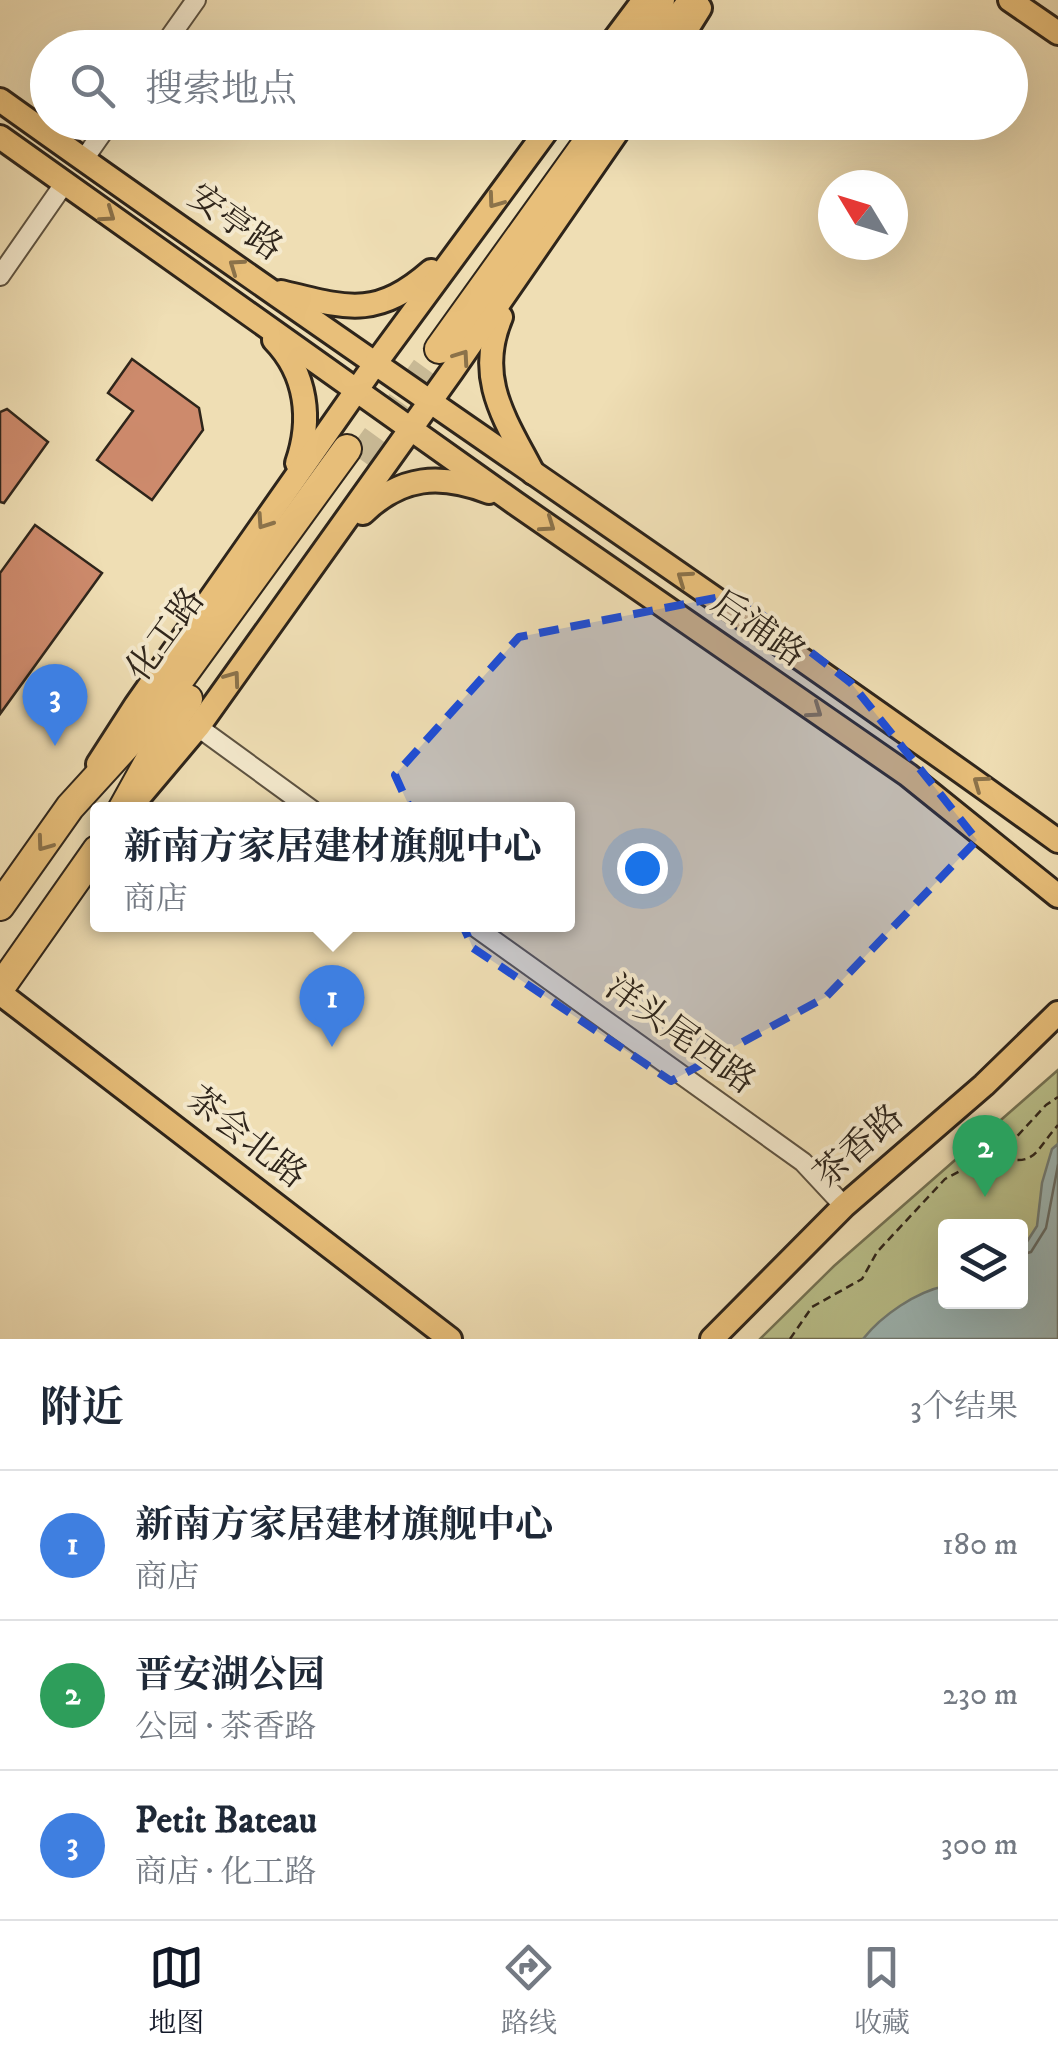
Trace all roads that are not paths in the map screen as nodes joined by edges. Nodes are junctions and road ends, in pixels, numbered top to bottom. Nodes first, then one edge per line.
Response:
1 (196, 0) edge
2 (644, 0) edge
3 (660, 0) edge
4 (708, 0) edge
5 (1010, 0) edge
6 (1033, 0) edge
7 (692, 14) edge
8 (1058, 17) edge
9 (175, 30) edge
10 (622, 30) edge
11 (642, 30) edge
12 (1058, 33) edge
13 (0, 100) edge
14 (30, 121) edge
15 (0, 137) edge
16 (57, 140) edge
17 (97, 140) edge
18 (539, 140) edge
19 (567, 140) edge
20 (588, 140) edge
21 (612, 140) edge
22 (84, 159) junction
23 (64, 184) junction
24 (464, 242) junction
25 (0, 276) edge
26 (518, 276) junction
27 (269, 290) junction
28 (250, 316) junction
29 (375, 364) junction
30 (356, 390) junction
31 (430, 402) junction
32 (411, 429) junction
33 (535, 476) junction
34 (286, 490) junction
35 (515, 502) junction
36 (324, 550) junction
37 (198, 727) junction
38 (130, 802) edge
39 (133, 802) edge
40 (301, 802) edge
41 (70, 807) junction
42 (1058, 841) edge
43 (90, 860) edge
44 (1058, 896) edge
45 (0, 906) edge
46 (482, 932) edge
47 (0, 990) edge
48 (0, 1012) edge
49 (1058, 1013) edge
50 (1058, 1034) edge
51 (844, 1206) junction
52 (424, 1339) edge
53 (450, 1339) edge
54 (712, 1339) edge
55 (730, 1339) edge

1 - 9 street
2 - 10 main road
3 - 11 highway
4 - 7 main road
5 - 12 main road
6 - 8 main road
13 - 14 main road, 安亭路
15 - 23 main road, 安亭路
16 - 22 main road, 安亭路
17 - 22 street
18 -> 24 main road
19 - 20 highway
21 - 26 main road
27 -> 22 main road, 安亭路
23 - 25 street
23 -> 28 main road, 安亭路
24 - 27 main road
24 - 29 main road
31 -> 26 main road
26 - 33 main road
27 - 29 main road, 安亭路
28 - 30 main road, 安亭路
28 - 34 main road
29 - 30 main road
29 - 31 main road, 安亭路
30 - 32 main road, 安亭路
30 - 34 main road
31 - 32 main road
31 - 33 main road, 后浦路
32 - 35 main road, 后浦路
32 - 36 main road
42 -> 33 main road, 后浦路
34 -> 41 main road
35 - 36 main road
35 -> 44 main road, 后浦路
37 -> 36 main road
37 - 39 main road
37 - 40 street
38 - 41 highway, 化工路
41 -> 45 highway, 化工路
43 - 47 highway
46 - 51 street, 洋头尾西路
47 - 53 main road, 茶会北路
48 - 52 main road, 茶会北路
49 - 51 main road, 茶香路
50 - 55 main road, 茶香路
51 - 54 main road, 茶香路

